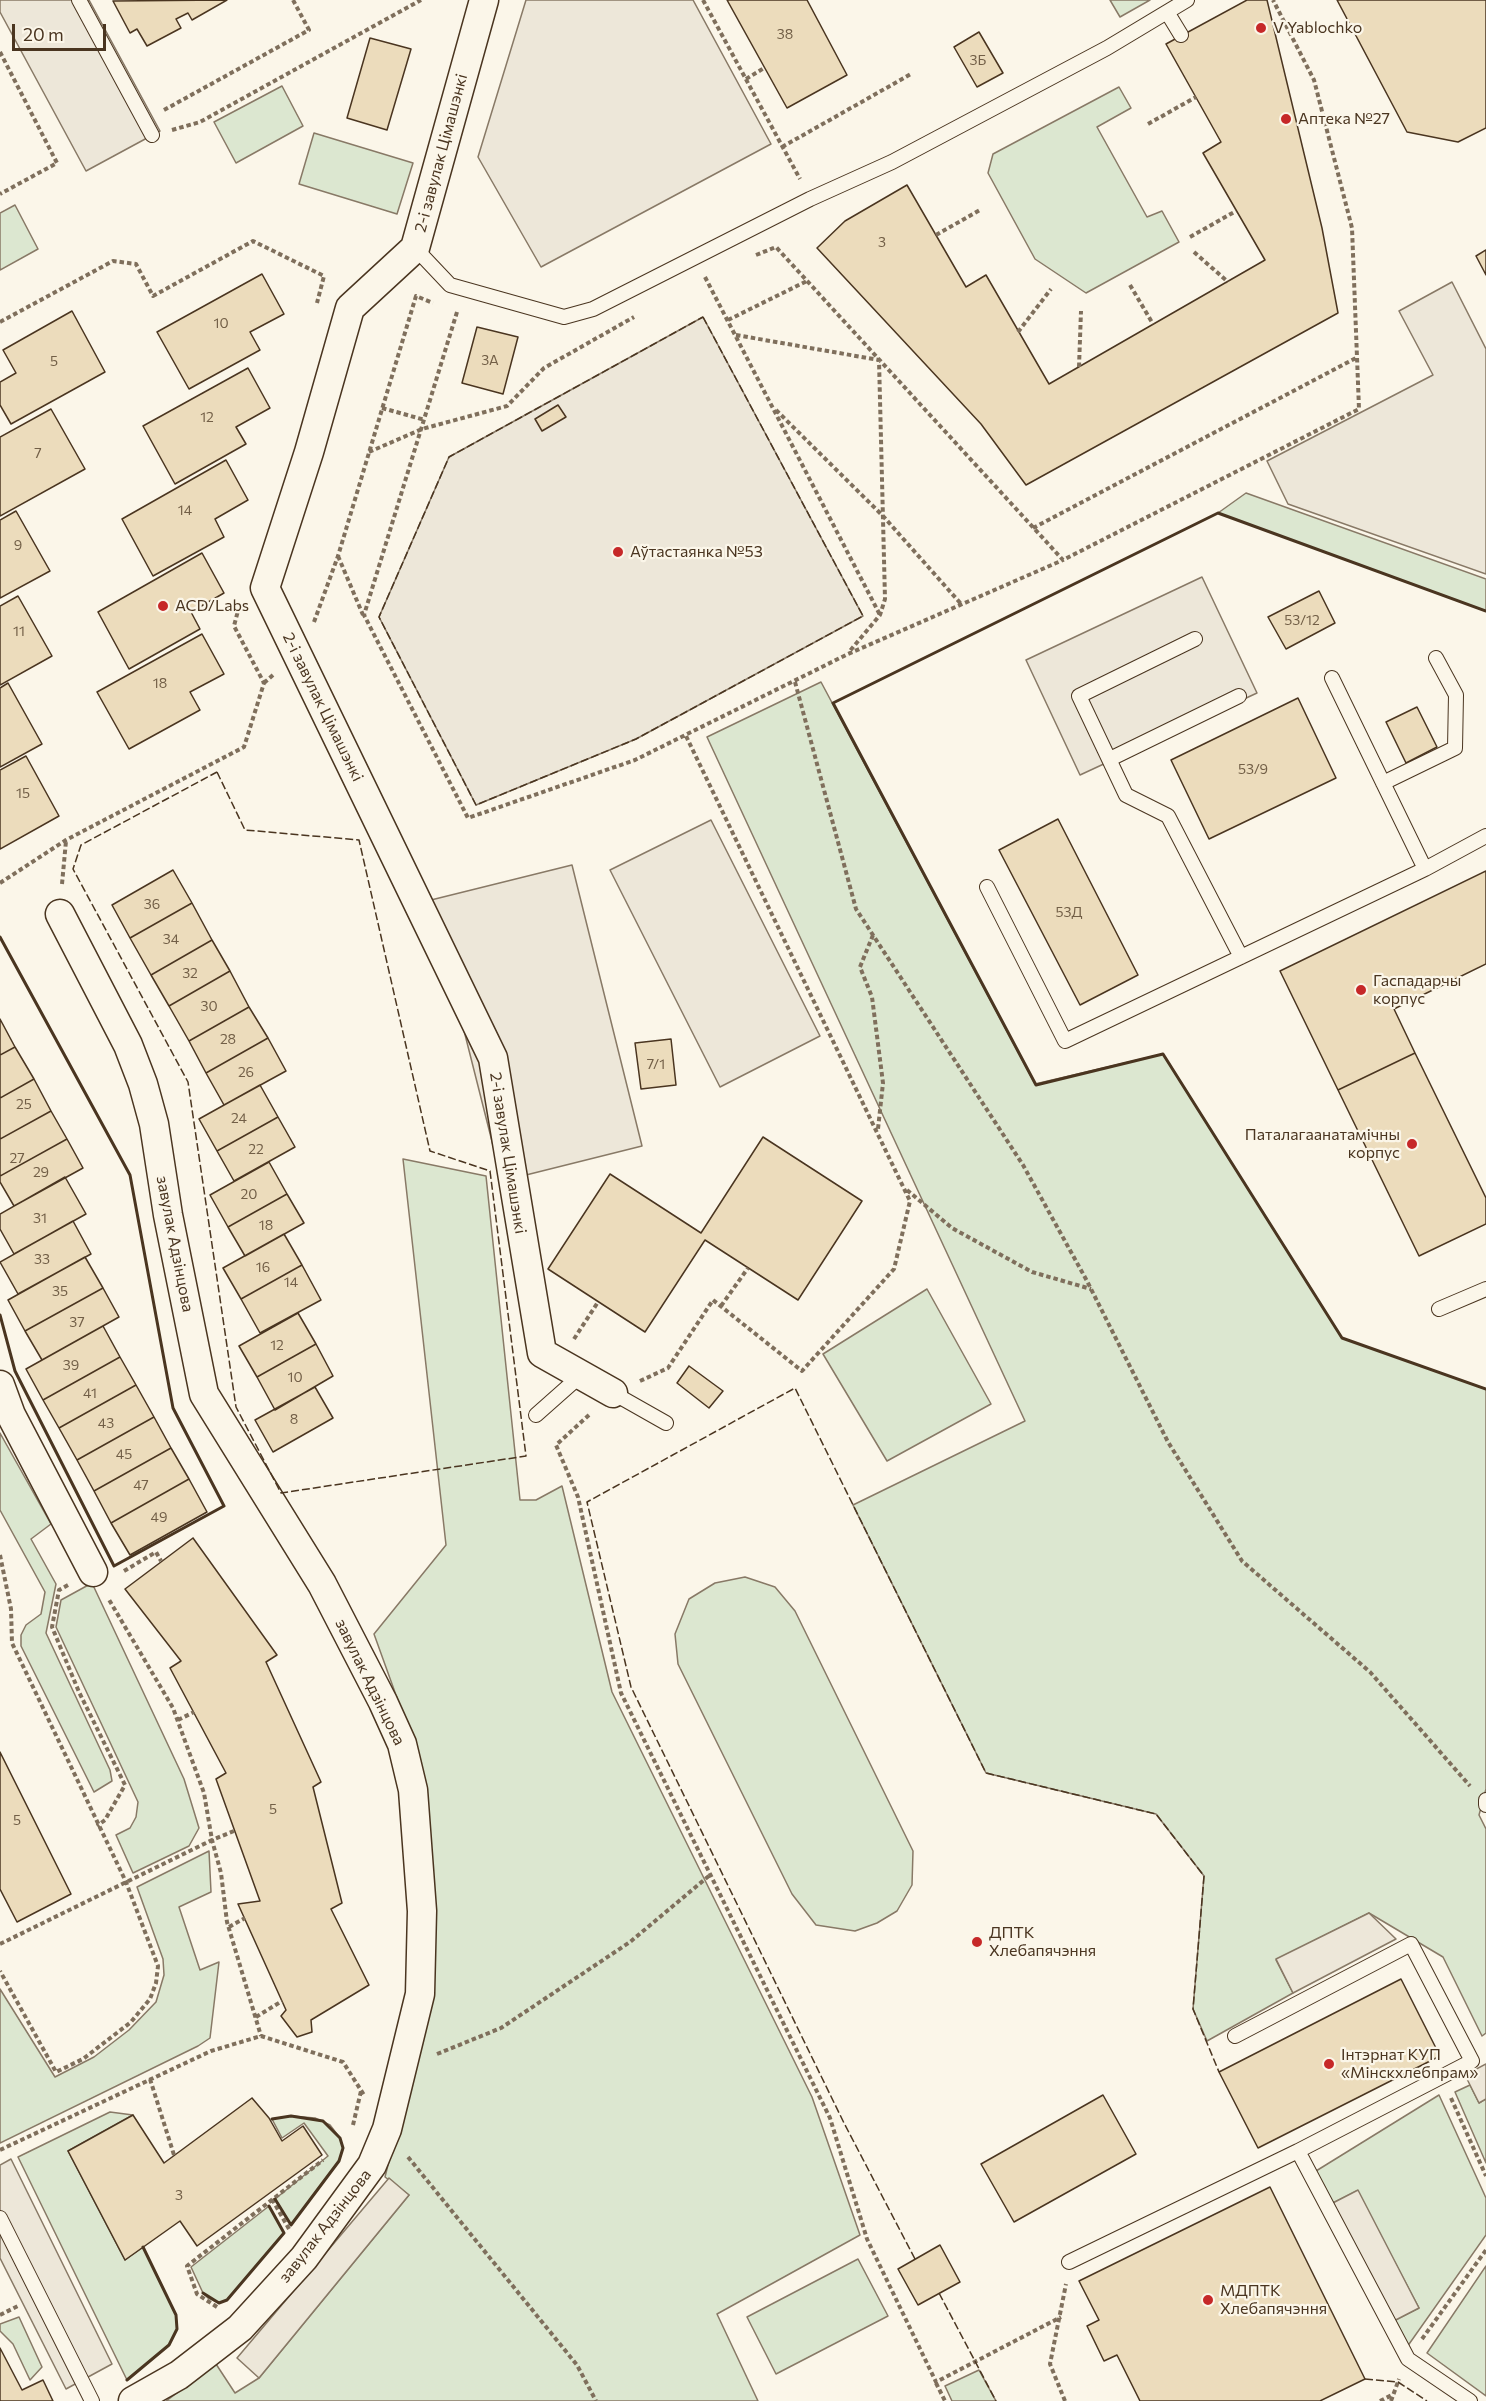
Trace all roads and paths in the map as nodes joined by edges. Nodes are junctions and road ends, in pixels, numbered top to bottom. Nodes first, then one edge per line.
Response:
1 (79, 0) edge
2 (293, 0) edge
3 (421, 0) edge
4 (484, 0) edge
5 (703, 0) edge
6 (1187, 0) edge
7 (1273, 0) edge
8 (1167, 12) junction
9 (1181, 35) dead end
10 (0, 52) edge
11 (765, 68) dead end
12 (911, 74) dead end
13 (746, 79) junction
14 (1196, 97) dead end
15 (145, 121) junction
16 (200, 122) dead end
17 (1148, 124) dead end
18 (152, 135) dead end
19 (782, 147) junction
20 (0, 194) edge
21 (810, 199) junction
22 (980, 210) dead end
23 (1236, 211) dead end
24 (936, 235) dead end
25 (1190, 237) dead end
26 (415, 248) junction
27 (1194, 252) dead end
28 (746, 259) dead end
29 (715, 272) dead end
30 (705, 276) junction
31 (807, 281) junction
32 (695, 282) dead end
33 (1228, 282) dead end
34 (1130, 285) dead end
35 (1051, 289) dead end
36 (437, 304) dead end
37 (448, 308) dead end
38 (315, 310) dead end
39 (1082, 311) dead end
40 (635, 316) dead end
41 (728, 320) junction
42 (0, 322) edge
43 (1153, 324) dead end
44 (1018, 332) dead end
45 (735, 334) junction
46 (1356, 358) junction
47 (879, 360) junction
48 (1078, 367) dead end
49 (772, 407) junction
50 (382, 408) junction
51 (425, 420) junction
52 (422, 429) junction
53 (369, 452) junction
54 (883, 516) junction
55 (1034, 528) junction
56 (338, 556) junction
57 (1063, 560) junction
58 (240, 603) dead end
59 (962, 605) junction
60 (364, 615) junction
61 (880, 615) junction
62 (1195, 639) dead end
63 (297, 653) junction
64 (848, 654) junction
65 (1436, 658) dead end
66 (1332, 678) dead end
67 (264, 682) junction
68 (795, 682) junction
69 (1239, 696) dead end
70 (686, 736) junction
71 (1110, 759) junction
72 (1383, 783) junction
73 (1486, 836) edge
74 (66, 840) junction
75 (1425, 868) junction
76 (0, 883) edge
77 (987, 887) dead end
78 (60, 914) joint
79 (873, 934) junction
80 (1241, 957) junction
81 (878, 1130) junction
82 (907, 1190) junction
83 (748, 1268) dead end
84 (1091, 1289) junction
85 (1486, 1289) edge
86 (598, 1302) dead end
87 (720, 1306) junction
88 (1440, 1308) dead end
89 (570, 1370) junction
90 (0, 1385) edge
91 (613, 1393) junction
92 (536, 1415) dead end
93 (666, 1424) dead end
94 (0, 1555) edge
95 (161, 1562) dead end
96 (96, 1579) junction
97 (62, 1588) dead end
98 (194, 1712) dead end
99 (178, 1720) junction
100 (1486, 1802) edge
101 (97, 1826) junction
102 (234, 1831) dead end
103 (213, 1840) junction
104 (710, 1875) junction
105 (126, 1882) junction
106 (244, 1918) dead end
107 (229, 1927) junction
108 (0, 1944) edge
109 (0, 1971) edge
110 (4, 1977) junction
111 (0, 1981) edge
112 (282, 2001) dead end
113 (256, 2017) junction
114 (261, 2036) junction
115 (1235, 2036) dead end
116 (343, 2062) dead end
117 (403, 2068) junction
118 (1441, 2077) junction
119 (150, 2079) junction
120 (361, 2090) dead end
121 (350, 2133) dead end
122 (401, 2148) dead end
123 (0, 2150) edge
124 (1298, 2151) junction
125 (174, 2155) dead end
126 (323, 2160) dead end
127 (1486, 2176) edge
128 (272, 2199) junction
129 (0, 2218) edge
130 (297, 2223) dead end
131 (1486, 2250) edge
132 (1069, 2262) joint
133 (223, 2306) dead end
134 (1061, 2317) junction
135 (1408, 2359) junction
136 (936, 2382) junction
137 (1394, 2394) junction
138 (92, 2401) edge
139 (133, 2401) edge
140 (596, 2401) edge
141 (945, 2401) edge
142 (1065, 2401) edge
143 (1380, 2401) edge
144 (1391, 2401) edge
145 (1470, 2401) edge

1 - 15 lane
2 - 15 path
3 - 16 path
4 - 26 street, 2-і завулак Цімашэнкі
5 - 13 path
6 - 8 lane
7 - 46 path
8 - 9 lane
8 - 21 lane
10 - 20 path
11 - 13 path
12 - 19 path
13 - 19 path
14 - 17 path
15 - 18 lane
19 - 21 path
21 - 26 lane
22 - 24 path
23 - 25 path
26 - 63 street, 2-і завулак Цімашэнкі
27 - 33 path
28 - 31 path
29 - 30 path
30 - 32 path
30 - 41 path
31 - 41 path
31 - 47 path
34 - 43 path
35 - 44 path
36 - 50 path
37 - 51 path
38 - 42 path
39 - 48 path
40 - 52 path
41 - 45 path
45 - 47 path
45 - 49 path
46 - 55 path
46 - 57 path
47 - 54 path
47 - 55 path
49 - 54 path
49 - 61 path
50 - 51 path
50 - 53 path
51 - 52 path
52 - 53 path
52 - 60 path
53 - 56 path
54 - 59 path
54 - 61 path
55 - 57 path
56 - 60 path
56 - 63 path
57 - 59 path
58 - 67 path
59 - 64 path
60 - 70 path
61 - 64 path
62 - 71 lane
63 - 67 path
63 - 89 street, 2-і завулак Цімашэнкі
64 - 68 path
65 - 72 lane
66 - 72 lane
67 - 74 path
68 - 70 path
68 - 79 path
69 - 71 lane
70 - 81 path
71 - 80 lane
72 - 75 lane
73 - 75 lane
74 - 76 path
74 - 78 path
75 - 80 lane
77 - 80 lane
78 - 117 street, завулак Адзінцова
79 - 81 path
79 - 84 path
81 - 82 path
82 - 84 path
82 - 87 path
83 - 87 path
84 - 100 path
85 - 88 lane
86 - 89 path
87 - 91 path
89 - 91 street, 2-і завулак Цімашэнкі
89 - 92 lane
90 - 96 street
91 - 93 lane
91 - 104 path
94 - 101 path
95 - 96 path
96 - 99 path
97 - 101 path
98 - 99 path
99 - 103 path
101 - 105 path
102 - 103 path
103 - 105 path
103 - 107 path
104 - 117 path
104 - 136 path
105 - 108 path
105 - 110 path
106 - 107 path
107 - 113 path
109 - 110 path
110 - 111 path
112 - 113 path
113 - 114 path
114 - 116 path
114 - 119 path
115 - 118 lane
117 - 139 street, завулак Адзінцова
118 - 124 lane
118 - 127 path
119 - 123 path
119 - 125 path
120 - 121 path
122 - 140 path
124 - 132 lane
124 - 135 lane
126 - 128 path
128 - 130 path
128 - 133 path
129 - 138 lane
131 - 135 path
132 - 134 path
134 - 136 path
134 - 142 path
135 - 137 path
135 - 145 lane
136 - 141 path
137 - 143 path
137 - 144 path

